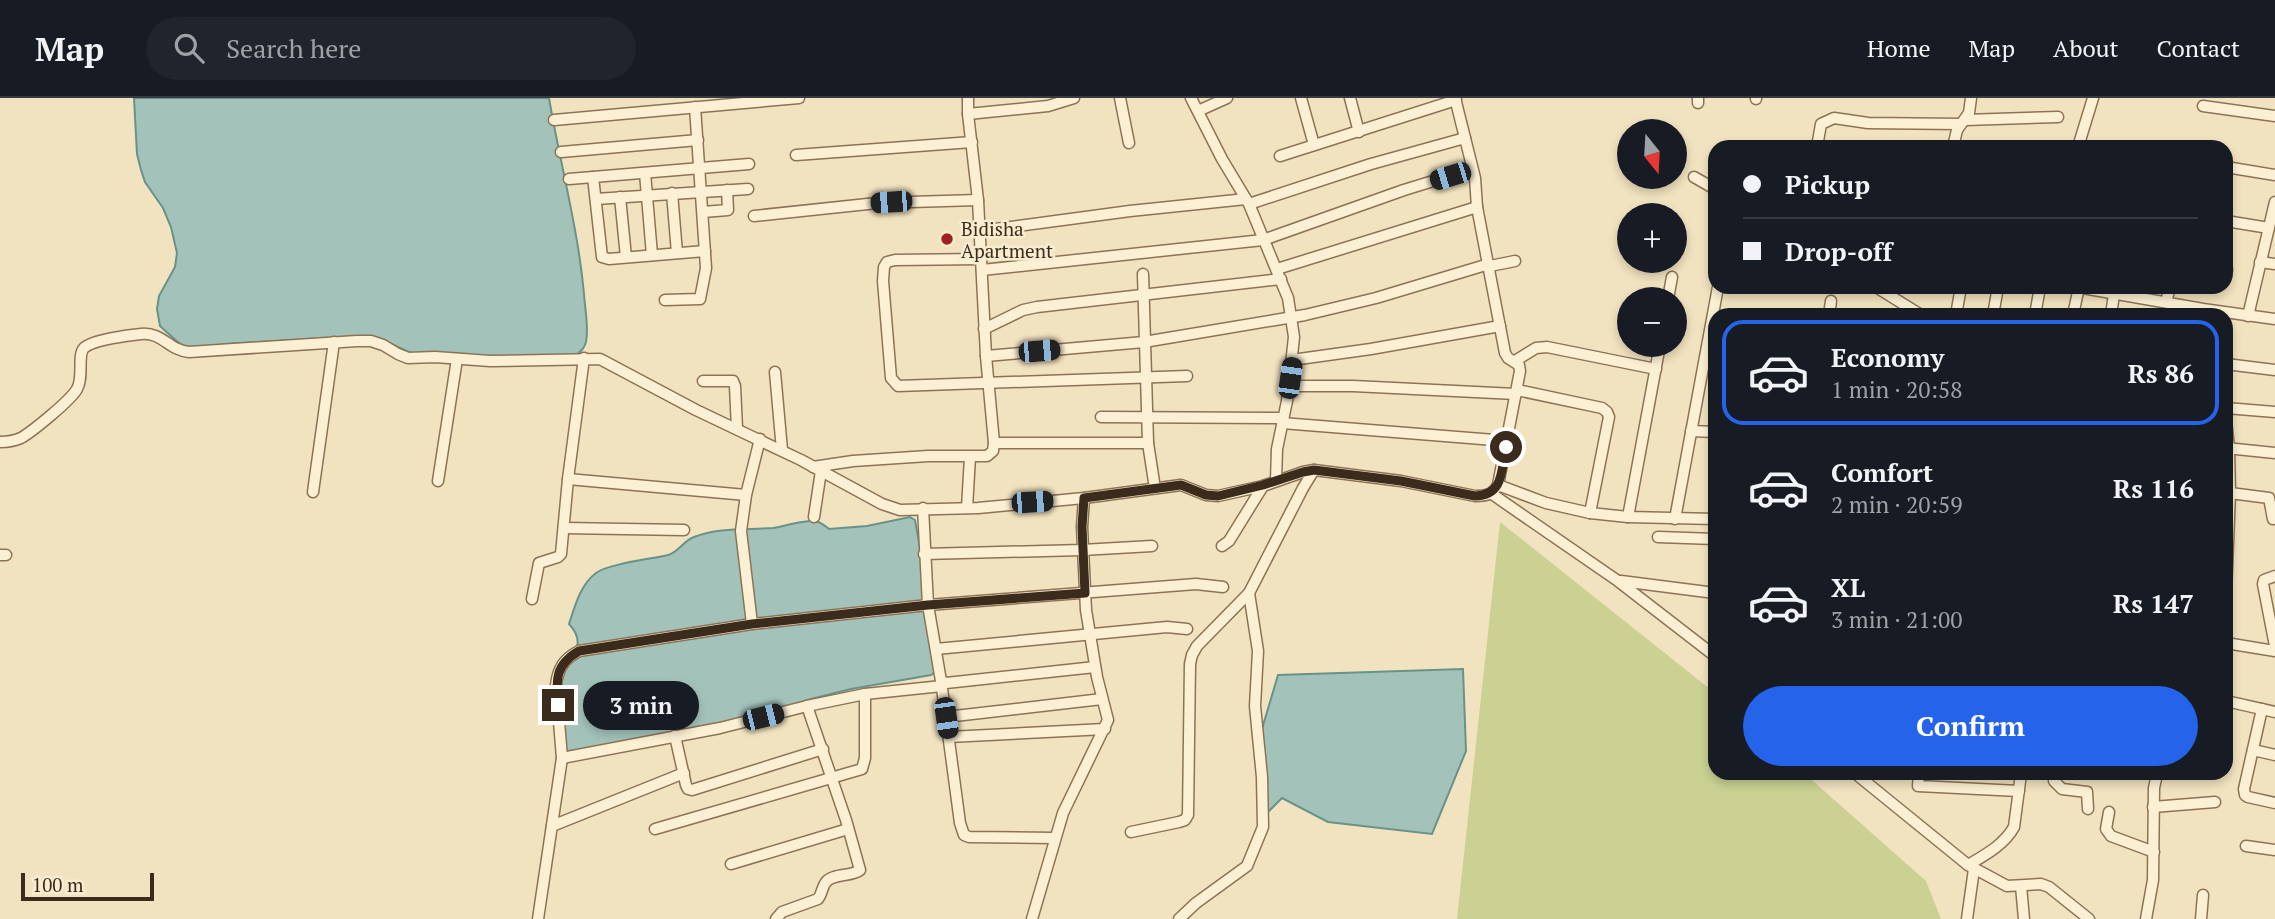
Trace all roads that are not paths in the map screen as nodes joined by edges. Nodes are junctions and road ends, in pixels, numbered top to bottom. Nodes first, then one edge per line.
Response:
1 (799, 98) edge
2 (968, 98) edge
3 (1074, 98) edge
4 (1120, 98) edge
5 (1191, 98) edge
6 (1227, 98) edge
7 (1301, 98) edge
8 (1350, 98) edge
9 (1970, 98) edge
10 (2093, 98) edge
11 (1455, 99) edge
12 (2203, 106) dead end
13 (695, 107) junction
14 (1198, 111) junction
15 (968, 114) junction
16 (2275, 116) edge
17 (2058, 117) dead end
18 (554, 120) dead end
19 (1963, 122) junction
20 (1359, 132) junction
21 (1465, 138) junction
22 (698, 140) junction
23 (1818, 140) edge
24 (1955, 140) edge
25 (2080, 140) edge
26 (972, 142) junction
27 (1129, 144) dead end
28 (1314, 145) junction
29 (561, 152) dead end
30 (796, 155) dead end
31 (1280, 156) dead end
32 (749, 164) dead end
33 (699, 168) junction
34 (2233, 168) edge
35 (1472, 169) junction
36 (645, 173) junction
37 (2275, 176) edge
38 (593, 177) junction
39 (1694, 177) dead end
40 (569, 179) dead end
41 (1708, 185) edge
42 (748, 189) dead end
43 (727, 190) junction
44 (701, 191) junction
45 (673, 193) junction
46 (647, 195) junction
47 (620, 197) junction
48 (596, 199) junction
49 (978, 200) junction
50 (1248, 202) junction
51 (1477, 207) junction
52 (2274, 210) edge
53 (703, 212) junction
54 (754, 216) dead end
55 (2233, 222) edge
56 (2269, 228) junction
57 (979, 231) junction
58 (1263, 240) junction
59 (705, 251) junction
60 (677, 253) junction
61 (652, 255) junction
62 (626, 257) junction
63 (1515, 261) dead end
64 (2260, 262) junction
65 (2275, 264) edge
66 (982, 265) junction
67 (1489, 265) junction
68 (1143, 274) dead end
69 (1279, 274) junction
70 (1672, 277) dead end
71 (1670, 287) edge
72 (1890, 294) edge
73 (2114, 294) joint
74 (2168, 294) edge
75 (1144, 295) junction
76 (665, 300) dead end
77 (1831, 302) dead end
78 (2166, 302) junction
79 (1830, 308) edge
80 (1910, 308) edge
81 (2112, 308) edge
82 (2196, 308) edge
83 (2233, 315) edge
84 (1292, 316) junction
85 (2248, 316) junction
86 (2275, 319) edge
87 (1500, 326) junction
88 (984, 329) junction
89 (1708, 340) edge
90 (334, 342) junction
91 (1144, 342) junction
92 (986, 356) junction
93 (1658, 357) edge
94 (584, 358) junction
95 (457, 359) junction
96 (1292, 360) junction
97 (1515, 361) junction
98 (2233, 366) edge
99 (1656, 369) junction
100 (2275, 370) edge
101 (775, 372) dead end
102 (1187, 376) dead end
103 (1145, 378) junction
104 (703, 381) dead end
105 (988, 381) junction
106 (1289, 386) junction
107 (1516, 392) junction
108 (2233, 409) edge
109 (2275, 412) edge
110 (1101, 417) dead end
111 (1147, 418) junction
112 (1282, 421) junction
113 (737, 429) junction
114 (1691, 431) junction
115 (1708, 432) edge
116 (760, 439) junction
117 (1507, 441) junction
118 (0, 442) edge
119 (994, 443) junction
120 (1148, 443) junction
121 (2233, 449) edge
122 (782, 450) junction
123 (2275, 453) edge
124 (971, 457) junction
125 (817, 469) junction
126 (1314, 470) junction
127 (568, 479) junction
128 (1276, 480) junction
129 (438, 481) dead end
130 (1154, 482) dead end
131 (1263, 485) junction
132 (1495, 489) junction
133 (313, 492) dead end
134 (2233, 493) edge
135 (746, 495) junction
136 (1084, 498) junction
137 (923, 508) junction
138 (967, 508) junction
139 (1590, 513) junction
140 (814, 517) dead end
141 (1628, 517) junction
142 (2275, 518) edge
143 (1675, 519) junction
144 (1708, 520) edge
145 (564, 527) junction
146 (684, 530) dead end
147 (1658, 537) dead end
148 (1708, 538) edge
149 (1152, 546) dead end
150 (1222, 546) dead end
151 (1082, 550) junction
152 (924, 554) junction
153 (2275, 576) edge
154 (1618, 581) junction
155 (1223, 587) dead end
156 (1708, 592) edge
157 (1085, 593) junction
158 (1249, 593) junction
159 (532, 599) dead end
160 (928, 605) junction
161 (752, 624) junction
162 (1187, 629) dead end
163 (1089, 634) junction
164 (2233, 644) edge
165 (2275, 648) edge
166 (936, 649) junction
167 (1708, 650) edge
168 (1095, 667) junction
169 (942, 684) junction
170 (864, 694) junction
171 (1102, 699) junction
172 (2233, 703) edge
173 (807, 706) junction
174 (2262, 709) junction
175 (2275, 712) edge
176 (946, 718) junction
177 (1105, 729) junction
178 (675, 736) junction
179 (949, 737) junction
180 (822, 749) junction
181 (2253, 750) junction
182 (2275, 755) edge
183 (562, 758) junction
184 (684, 773) junction
185 (832, 779) junction
186 (1863, 780) edge
187 (1918, 780) edge
188 (2020, 780) edge
189 (2054, 780) edge
190 (2156, 780) edge
191 (2019, 791) junction
192 (2215, 802) dead end
193 (2275, 803) edge
194 (2153, 807) junction
195 (2088, 809) dead end
196 (2109, 812) dead end
197 (552, 826) junction
198 (655, 829) dead end
199 (848, 829) junction
200 (1132, 832) dead end
201 (1054, 838) junction
202 (2246, 846) dead end
203 (2275, 850) edge
204 (2154, 852) junction
205 (731, 864) dead end
206 (1971, 867) junction
207 (2021, 886) junction
208 (2203, 895) dead end
209 (1029, 918) edge
210 (538, 919) edge
211 (776, 919) edge
212 (1179, 919) edge
213 (1967, 919) edge
214 (2024, 919) edge
215 (2089, 919) edge
216 (2146, 919) edge
217 (2201, 919) edge

1 - 13 street
2 - 15 street
3 - 15 street
4 - 27 street
5 - 14 street
6 - 14 street
7 - 28 street
8 - 20 street
9 - 19 street
10 - 25 street
11 - 20 street
11 - 21 street
12 - 16 street
13 - 18 street
13 - 22 street
14 - 50 street
15 - 26 street
17 - 19 street
19 - 23 street
19 - 24 street
20 - 28 street
21 - 35 street
21 - 50 street
22 - 29 street
22 - 33 street
26 - 30 street
26 - 49 street
28 - 31 street
32 - 33 street
33 - 36 street
33 - 44 street
34 - 37 street
35 - 51 street
35 - 58 street
36 - 38 street
36 - 46 street
38 - 40 street
38 - 48 street
39 - 41 street
42 - 43 street
43 - 44 street
43 - 53 street
44 - 45 street
44 - 53 street
45 - 46 street
45 - 60 street
46 - 47 street
46 - 61 street
47 - 48 street
47 - 62 street
48 - 62 street
49 - 54 street
49 - 57 street
50 - 57 street
50 - 58 street
51 - 67 street
51 - 69 street
52 - 56 street
53 - 59 street
55 - 56 street
56 - 64 street
57 - 66 street
58 - 66 street
58 - 69 street
59 - 60 street
59 - 76 street
60 - 61 street
61 - 62 street
63 - 67 street
64 - 65 street
64 - 85 street
66 - 88 street
66 - 105 street
67 - 84 street
67 - 87 street
68 - 75 street
69 - 75 street
69 - 84 street
70 - 71 street
72 - 80 street
73 - 78 street
73 - 81 street
74 - 78 street
75 - 88 street
75 - 91 street
77 - 79 street
78 - 82 street
83 - 85 street
84 - 91 street
84 - 96 street
85 - 86 street
87 - 96 street
87 - 97 street
88 - 92 street
89 - 114 street
90 - 95 street
90 - 118 street
90 - 133 street
91 - 92 street
91 - 103 street
92 - 105 street
93 - 99 street
94 - 95 street
94 - 113 street
94 - 127 street
95 - 129 street
96 - 106 street
97 - 99 street
97 - 107 street
98 - 100 street
99 - 141 street
101 - 122 street
102 - 103 street
103 - 105 street
103 - 111 street
104 - 113 street
105 - 119 street
106 - 107 street
106 - 112 street
107 - 117 street
107 - 139 street
108 - 109 street
110 - 111 street
111 - 112 street
111 - 120 street
112 - 117 street
112 - 128 street
113 - 116 street
114 - 115 street
114 - 143 street
116 - 122 street
116 - 135 street
117 - 132 street
119 - 120 street
119 - 124 street
120 - 130 street
121 - 123 street
122 - 125 street
124 - 125 street
124 - 138 street
125 - 137 street
125 - 140 street
126 - 128 street
126 - 132 street
126 - 158 street
127 - 135 street
127 - 145 street
128 - 131 street
131 - 136 street
131 - 150 street
132 - 139 street
132 - 154 street
134 - 142 street
135 - 161 street
136 - 138 street
136 - 151 street
137 - 138 street
137 - 152 street
139 - 141 street
141 - 143 street
143 - 144 street
145 - 146 street
145 - 159 street
147 - 148 street
149 - 151 street
151 - 152 street
151 - 157 street
152 - 160 street
153 - 165 street
154 - 156 street
154 - 167 street
155 - 157 street
157 - 160 street
157 - 163 street
158 - 200 street
158 - 212 street
160 - 161 street
160 - 166 street
161 - 183 street
162 - 163 street
163 - 166 street
163 - 168 street
164 - 165 street
166 - 169 street
168 - 169 street
168 - 171 street
169 - 170 street
169 - 176 street
170 - 173 street
170 - 185 street
171 - 176 street
171 - 177 street
172 - 174 street
173 - 178 street
173 - 180 street
174 - 175 street
174 - 181 street
176 - 179 street
177 - 179 street
177 - 201 street
178 - 183 street
178 - 184 street
179 - 201 street
180 - 184 street
180 - 185 street
181 - 182 street
181 - 193 street
183 - 197 street
184 - 197 street
185 - 198 street
185 - 199 street
186 - 206 street
187 - 191 street
188 - 191 street
189 - 195 street
190 - 194 street
191 - 206 street
192 - 194 street
194 - 204 street
196 - 204 street
197 - 210 street
199 - 205 street
199 - 211 street
201 - 209 street
202 - 203 street
204 - 216 street
206 - 207 street
206 - 213 street
207 - 214 street
207 - 215 street
208 - 217 street

